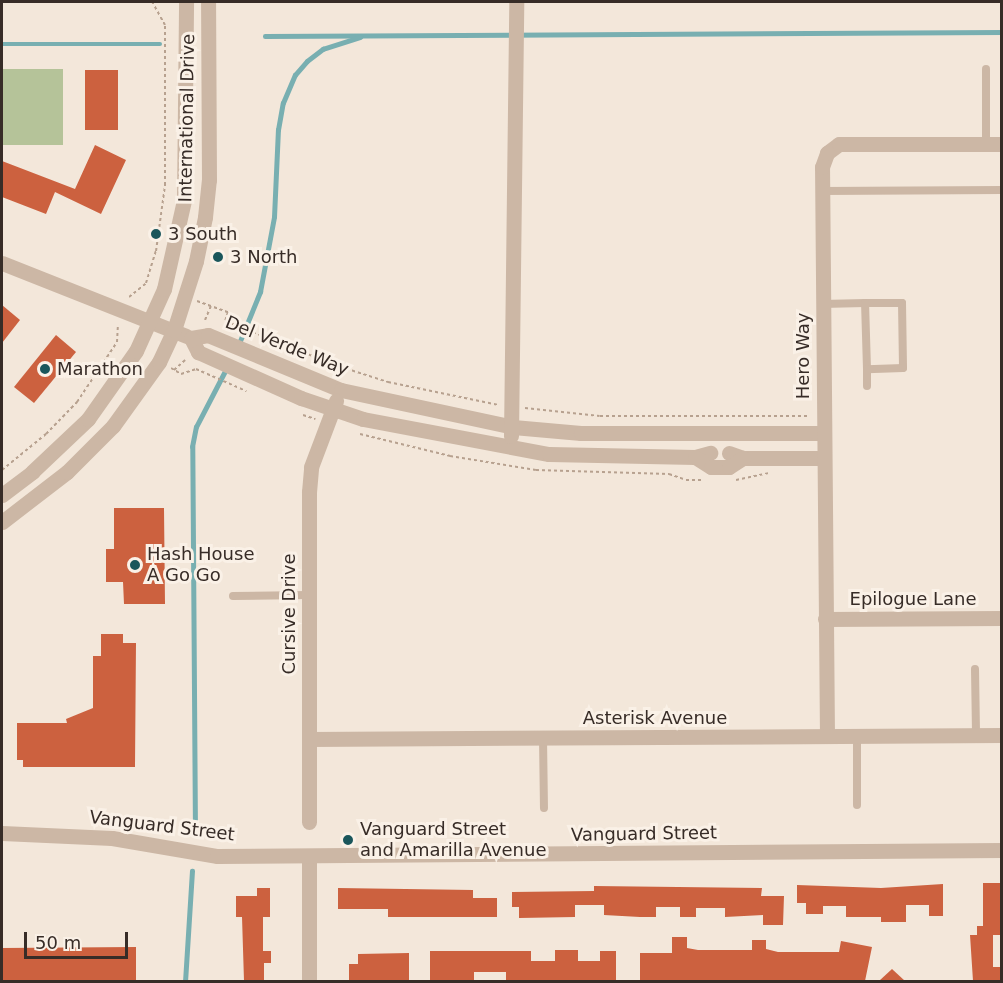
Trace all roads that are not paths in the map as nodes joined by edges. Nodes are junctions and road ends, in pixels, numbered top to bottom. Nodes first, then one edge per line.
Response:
1 (186, 2) edge
2 (208, 2) edge
3 (516, 2) edge
4 (986, 69) dead end
5 (994, 144) edge
6 (1002, 190) edge
7 (822, 191) junction
8 (2, 263) edge
9 (865, 303) junction
10 (822, 304) junction
11 (151, 321) junction
12 (174, 330) junction
13 (191, 338) junction
14 (867, 369) junction
15 (867, 386) dead end
16 (341, 390) junction
17 (333, 409) junction
18 (513, 427) junction
19 (694, 433) junction
20 (822, 433) junction
21 (508, 447) junction
22 (710, 453) dead end
23 (694, 457) junction
24 (822, 458) junction
25 (2, 495) edge
26 (2, 522) edge
27 (233, 596) dead end
28 (309, 596) junction
29 (1002, 618) edge
30 (825, 619) junction
31 (975, 669) dead end
32 (976, 735) junction
33 (1002, 735) edge
34 (826, 736) junction
35 (857, 736) junction
36 (543, 738) junction
37 (309, 739) junction
38 (857, 804) dead end
39 (544, 808) dead end
40 (309, 822) dead end
41 (2, 833) edge
42 (1002, 850) edge
43 (309, 856) junction
44 (309, 981) edge

1 - 11 street, International Drive
2 - 12 street, International Drive
3 - 18 street
4 - 5 lane
5 - 7 street, Hero Way
6 - 7 lane
7 - 10 street, Hero Way
8 - 11 street
9 - 10 lane
9 - 14 lane
9 - 14 lane
10 - 20 street, Hero Way
11 - 12 street
11 - 25 street, International Drive
12 - 13 street
12 - 26 street, International Drive
13 - 16 street, Del Verde Way
13 - 17 street
14 - 15 lane
16 - 17 street, Cursive Drive
16 - 18 street, Del Verde Way
17 - 21 street
17 - 28 street, Cursive Drive
18 - 19 street, Del Verde Way
18 - 21 street
19 - 20 street, Del Verde Way
19 - 23 street
20 - 24 street, Hero Way
21 - 23 street
22 - 23 street
23 - 24 street
24 - 30 street, Hero Way
27 - 28 lane
28 - 37 street, Cursive Drive
29 - 30 street, Epilogue Lane
30 - 34 street, Hero Way
31 - 32 lane
32 - 33 street, Asterisk Avenue
32 - 35 street, Asterisk Avenue
34 - 35 street, Asterisk Avenue
34 - 36 street, Asterisk Avenue
35 - 38 lane
36 - 37 street, Asterisk Avenue
36 - 39 lane
37 - 40 street, Cursive Drive
41 - 43 street, Vanguard Street
42 - 43 street, Vanguard Street
43 - 44 street

